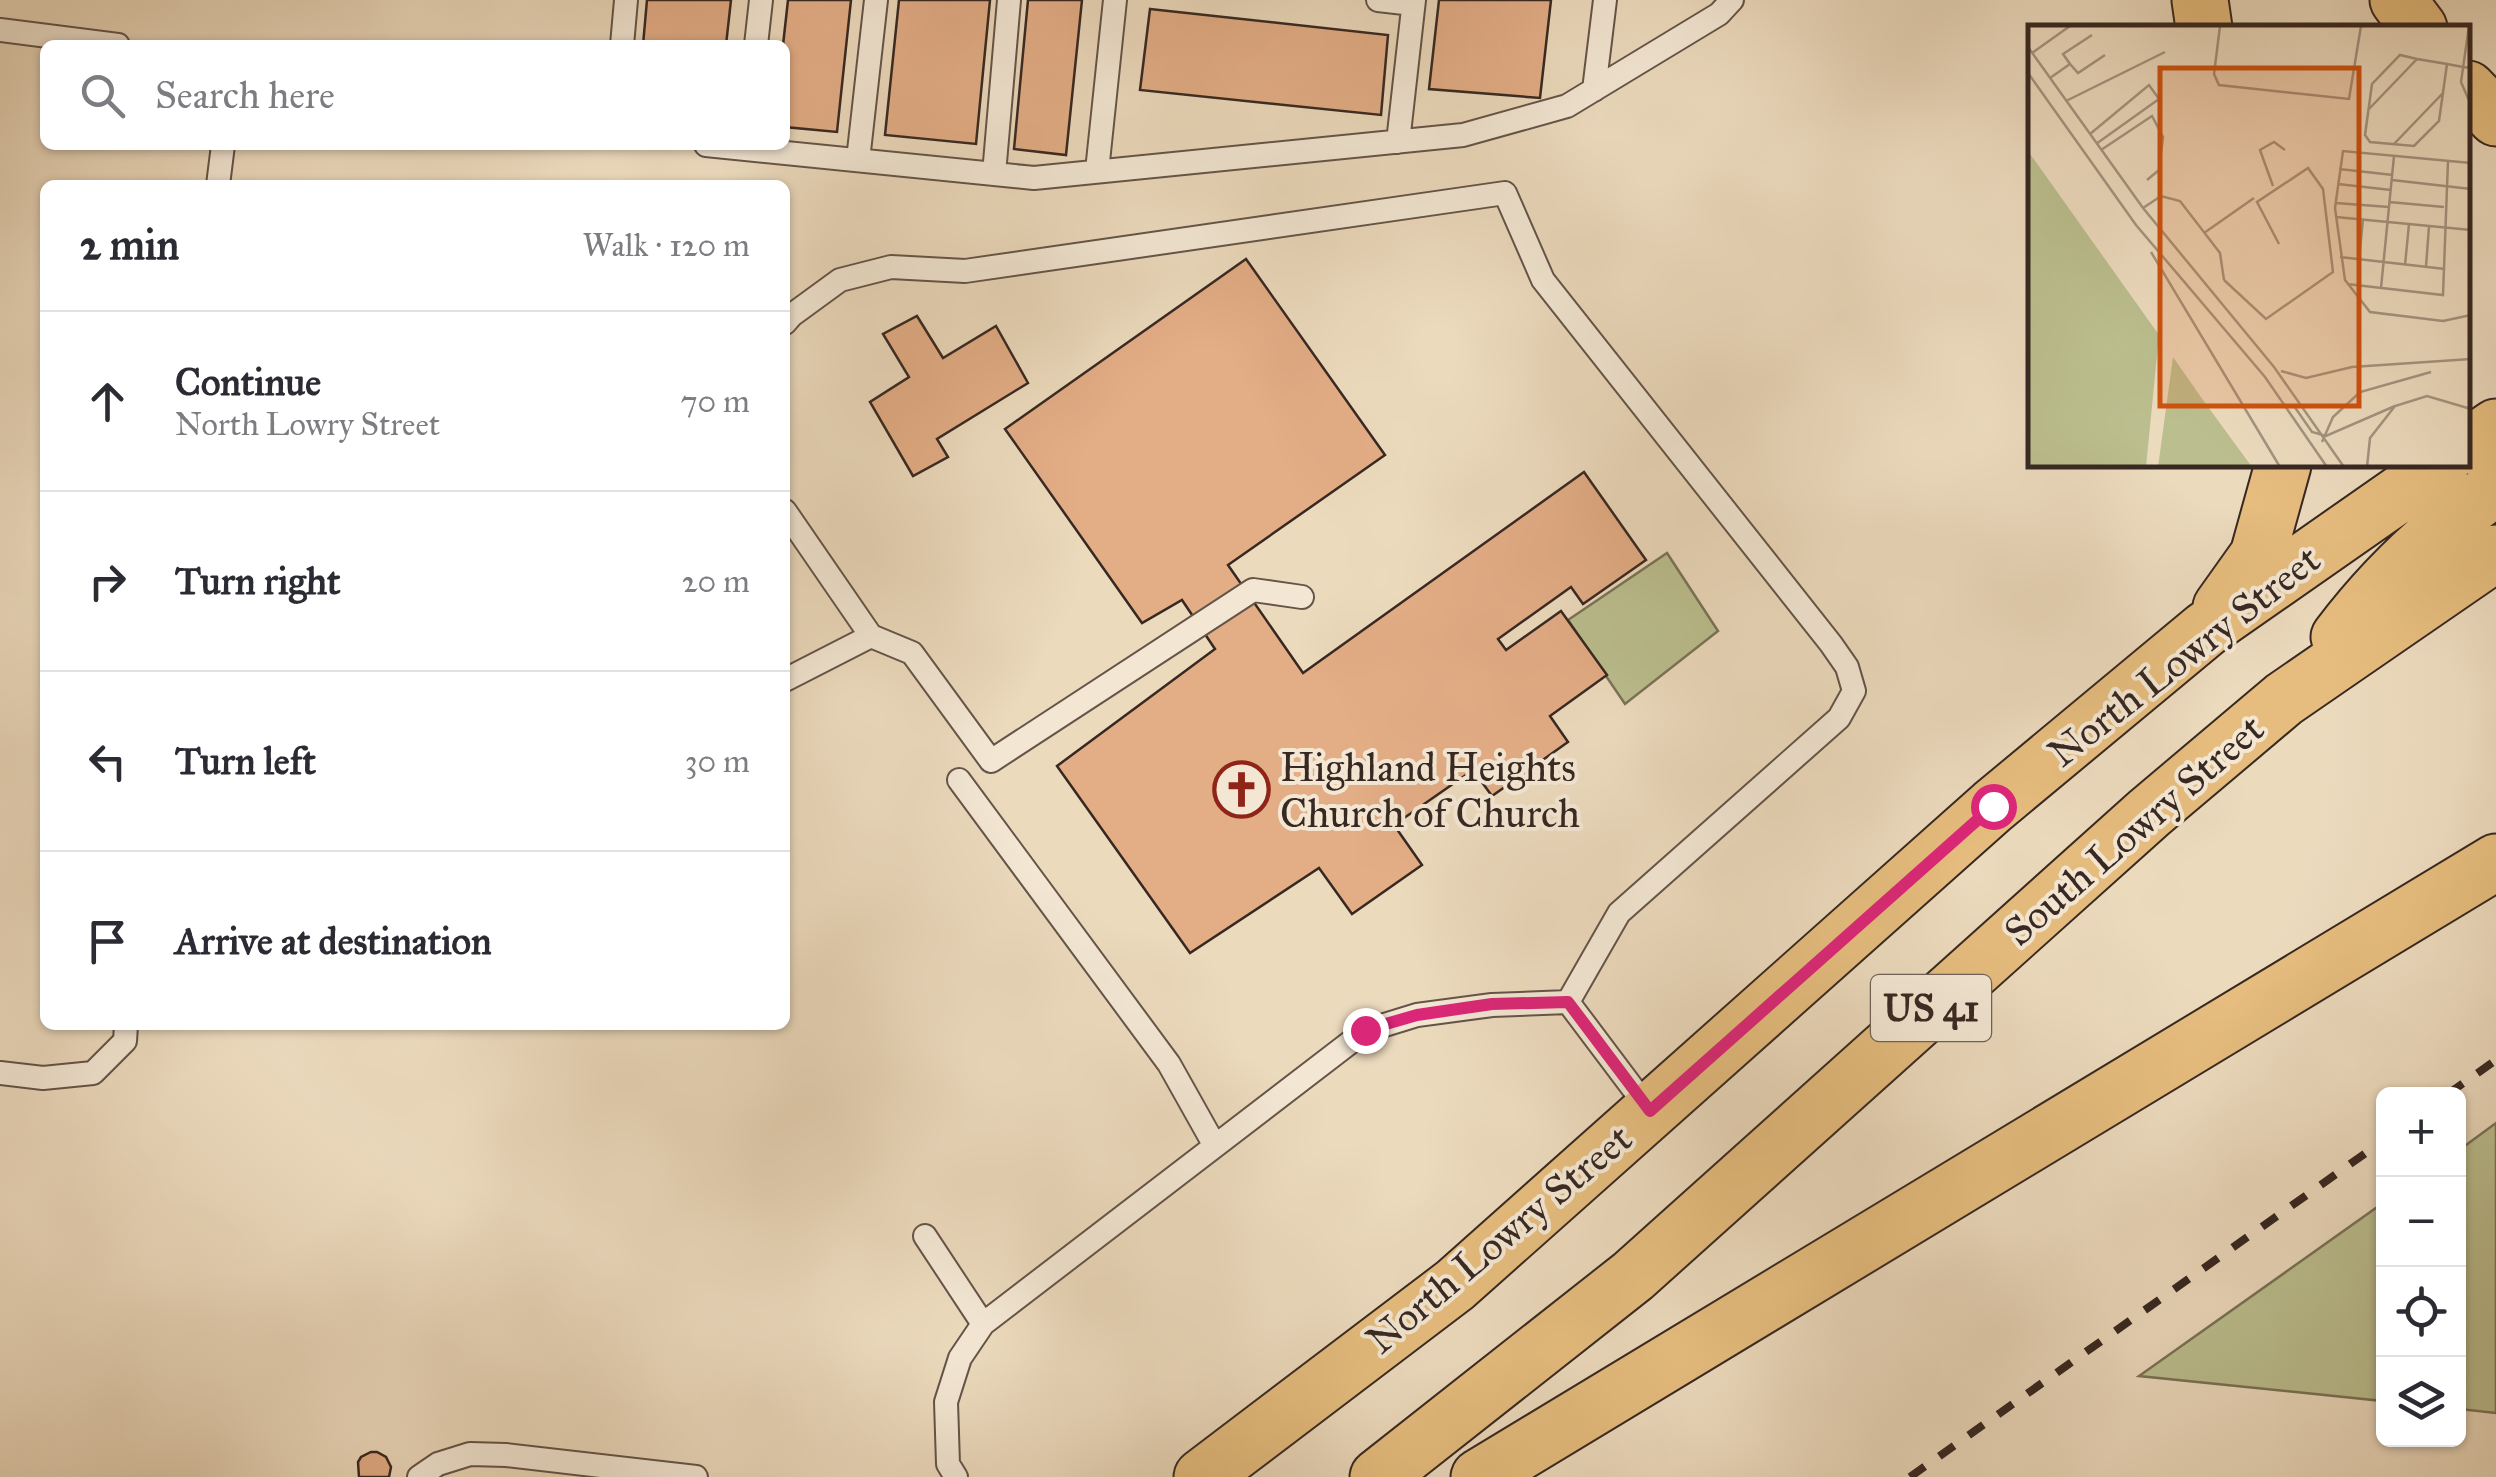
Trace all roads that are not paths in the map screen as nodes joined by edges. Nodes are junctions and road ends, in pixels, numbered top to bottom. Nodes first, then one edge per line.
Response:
1 (626, 0) edge
2 (761, 0) edge
3 (876, 0) edge
4 (1009, 0) edge
5 (1115, 0) edge
6 (1378, 0) edge
7 (1605, 0) edge
8 (1732, 0) edge
9 (2200, 0) edge
10 (2398, 0) edge
11 (1414, 2) edge
12 (2204, 25) edge
13 (2417, 25) edge
14 (0, 30) edge
15 (79, 40) edge
16 (622, 40) edge
17 (757, 40) edge
18 (1594, 90) junction
19 (2471, 92) edge
20 (2496, 118) edge
21 (1398, 142) junction
22 (222, 150) edge
23 (771, 150) edge
24 (858, 160) junction
25 (1098, 171) junction
26 (994, 174) junction
27 (219, 180) edge
28 (790, 317) edge
29 (2496, 426) edge
30 (2471, 444) edge
31 (2282, 468) edge
32 (2437, 468) edge
33 (2496, 488) edge
34 (790, 518) edge
35 (2496, 553) edge
36 (1302, 597) dead end
37 (2206, 629) junction
38 (871, 636) junction
39 (790, 677) edge
40 (2284, 700) junction
41 (959, 780) dead end
42 (2496, 862) edge
43 (1568, 1002) junction
44 (126, 1030) edge
45 (0, 1074) edge
46 (1650, 1111) junction
47 (1215, 1146) junction
48 (925, 1236) dead end
49 (984, 1324) junction
50 (419, 1477) edge
51 (696, 1477) edge
52 (956, 1477) edge
53 (1202, 1477) edge
54 (1378, 1477) edge
55 (1479, 1477) edge

1 - 16 lane
2 - 17 lane
3 - 24 lane
4 - 26 lane
5 - 25 lane
6 - 11 lane
7 - 18 lane
8 - 18 lane
9 - 12 main road
10 - 13 main road
11 - 21 lane
14 - 15 lane
18 - 21 lane
19 - 20 main road
21 - 25 lane
22 - 27 lane
23 - 24 lane
24 - 26 lane
25 - 26 lane
28 - 43 lane
29 - 30 main road
31 - 37 main road
32 - 37 main road, North Lowry Street / US 41
33 - 40 main road
34 - 38 lane
35 - 40 main road, South Lowry Street / US 41
36 - 38 lane
37 - 46 main road, North Lowry Street / US 41
38 - 39 lane
40 - 54 main road, South Lowry Street / US 41
41 - 47 lane
42 - 55 main road
43 - 46 lane
43 - 47 lane
44 - 45 lane
46 - 53 main road, North Lowry Street / US 41
47 - 49 lane
48 - 49 lane
49 - 52 lane
50 - 51 lane

